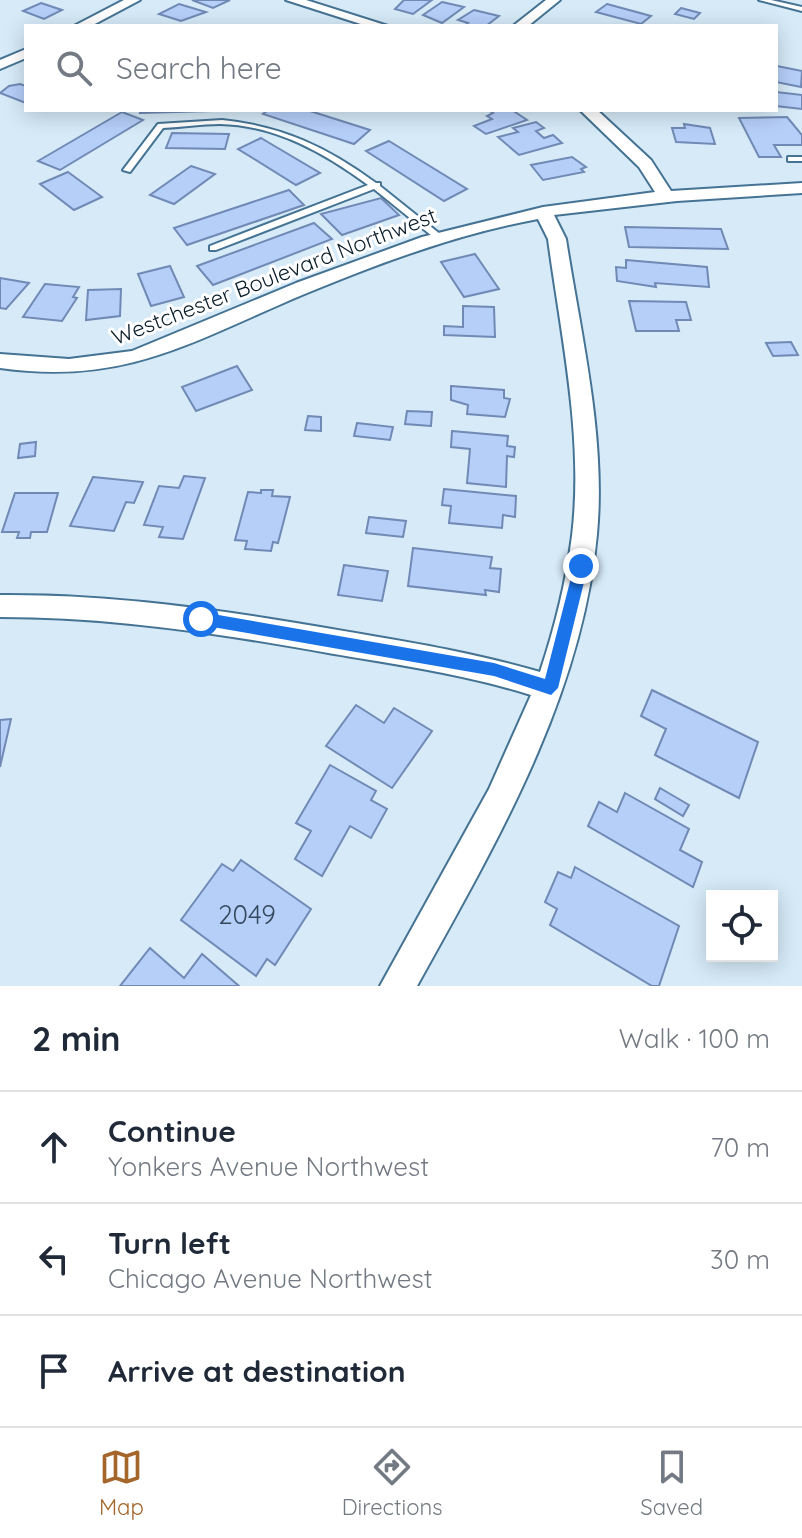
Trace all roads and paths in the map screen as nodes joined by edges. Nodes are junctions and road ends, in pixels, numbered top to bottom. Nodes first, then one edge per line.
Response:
1 (134, 0) edge
2 (292, 0) edge
3 (554, 0) edge
4 (762, 0) edge
5 (802, 9) edge
6 (85, 24) edge
7 (374, 24) edge
8 (523, 24) edge
9 (24, 54) edge
10 (0, 65) edge
11 (590, 112) edge
12 (791, 159) dead end
13 (802, 159) edge
14 (127, 170) dead end
15 (377, 185) junction
16 (802, 188) edge
17 (666, 196) junction
18 (543, 212) junction
19 (440, 238) junction
20 (213, 248) dead end
21 (0, 361) edge
22 (0, 606) edge
23 (551, 688) junction
24 (398, 986) edge

1 - 6 street
2 - 7 street
3 - 8 street
4 - 5 lane
9 - 10 street
11 - 17 street
12 - 13 lane
14 - 15 lane
15 - 19 lane
15 - 20 lane
16 - 17 street, Westchester Boulevard Northwest
17 - 18 street, Westchester Boulevard Northwest
18 - 19 street, Westchester Boulevard Northwest
18 - 23 street
19 - 21 street, Westchester Boulevard Northwest
22 - 23 street
23 - 24 street

